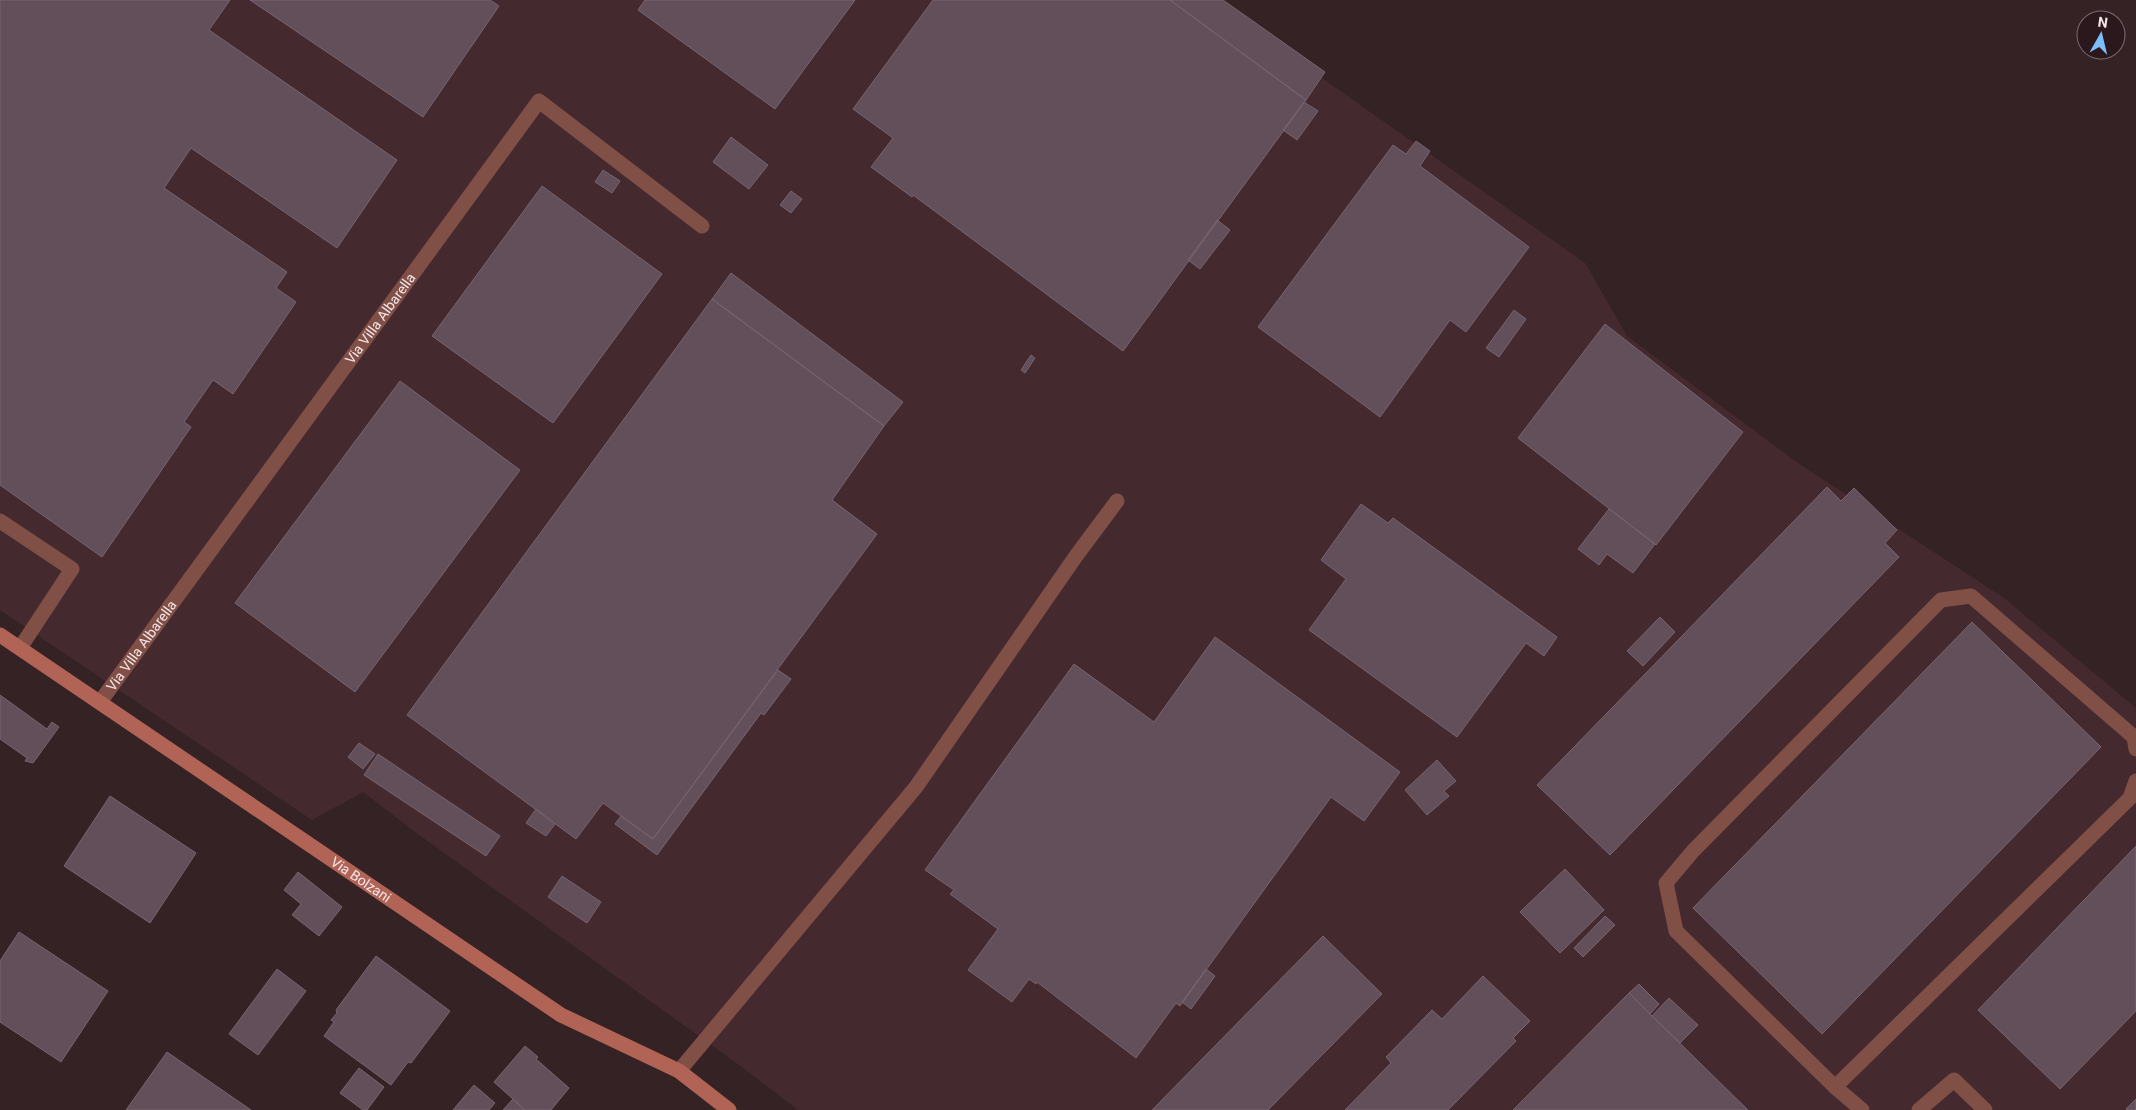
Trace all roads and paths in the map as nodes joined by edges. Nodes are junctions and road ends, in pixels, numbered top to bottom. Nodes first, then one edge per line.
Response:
1 (702, 226) dead end
2 (1117, 501) dead end
3 (0, 521) edge
4 (0, 635) edge
5 (20, 648) junction
6 (100, 702) junction
7 (2136, 749) edge
8 (2136, 780) edge
9 (679, 1071) junction
10 (1835, 1087) junction
11 (729, 1110) edge
12 (1862, 1110) edge
13 (1919, 1110) edge
14 (1985, 1110) edge

1 - 6 street, Via Villa Albarella
2 - 9 street
3 - 5 street
4 - 5 street, Via Bolzani
5 - 6 street, Via Bolzani
6 - 9 street, Via Bolzani
7 - 10 street
8 - 10 street
9 - 11 street, Via Bolzani
10 - 12 street
13 - 14 street

